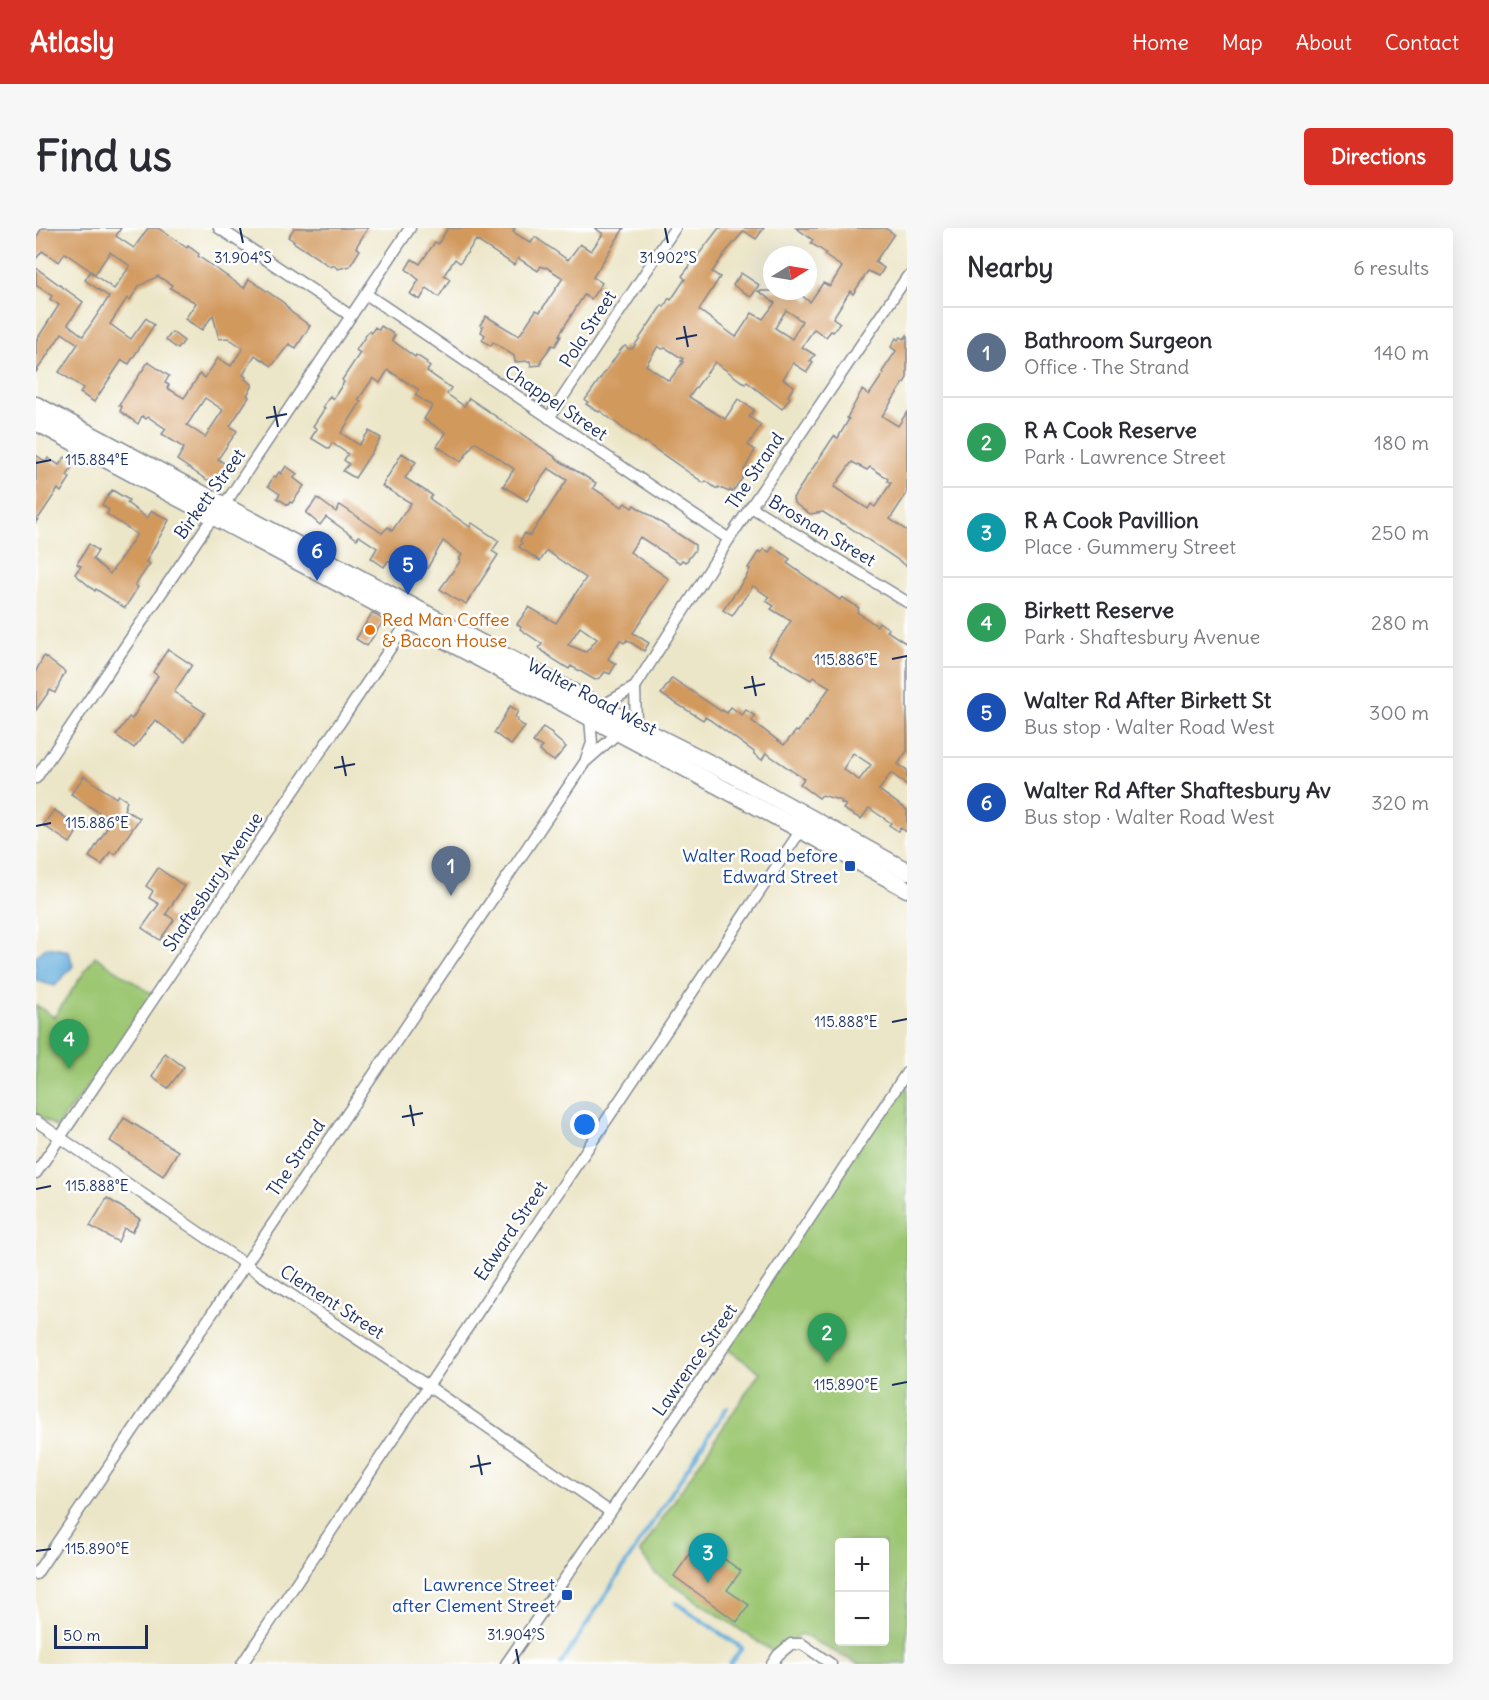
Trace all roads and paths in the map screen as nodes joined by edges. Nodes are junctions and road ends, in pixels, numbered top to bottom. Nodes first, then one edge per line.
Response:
1 (219, 228) edge
2 (410, 228) edge
3 (675, 228) edge
4 (907, 277) edge
5 (366, 294) junction
6 (351, 316) junction
7 (36, 405) edge
8 (549, 418) junction
9 (36, 422) edge
10 (751, 507) junction
11 (218, 511) junction
12 (729, 539) junction
13 (907, 602) edge
14 (413, 615) junction
15 (635, 687) junction
16 (595, 712) junction
17 (636, 726) junction
18 (618, 733) junction
19 (585, 762) junction
20 (36, 778) edge
21 (804, 823) junction
22 (907, 871) edge
23 (907, 889) edge
24 (905, 1078) edge
25 (36, 1121) edge
26 (60, 1138) junction
27 (36, 1173) edge
28 (244, 1264) junction
29 (428, 1386) junction
30 (609, 1511) junction
31 (36, 1574) edge
32 (242, 1664) edge
33 (506, 1664) edge
34 (772, 1664) edge
35 (831, 1664) edge

1 - 6 street
2 - 5 street, Birkett Street
3 - 8 street, Pola Street
4 - 10 street, The Strand
5 - 6 street, Birkett Street
5 - 8 street, Chappel Street
6 - 11 street, Birkett Street
7 - 11 main road, Walter Road West
8 - 12 street, Chappel Street
9 - 11 main road, Walter Road West
10 - 12 street, The Strand
10 - 13 street, Brosnan Street
11 - 14 main road, Walter Road West
11 - 20 street, Birkett Street
12 - 15 street, The Strand
14 - 16 main road, Walter Road West
14 - 26 street, Shaftesbury Avenue
15 - 16 street, The Strand
15 - 17 street
16 - 17 main road, Walter Road West
16 - 18 main road, Walter Road West
16 - 19 street, The Strand
17 - 21 main road, Walter Road West
18 - 19 street, The Strand
18 - 21 main road, Walter Road West
19 - 28 street, The Strand
21 - 22 main road, Walter Road West
21 - 23 main road, Walter Road West
21 - 29 street, Edward Street
24 - 30 street, Lawrence Street
25 - 26 street, Clement Street
26 - 27 street, Shaftesbury Avenue
26 - 28 street, Clement Street
28 - 29 street, Clement Street
28 - 31 street, The Strand
29 - 30 street, Clement Street
29 - 32 street, Edward Street
30 - 33 street, Lawrence Street
34 - 35 street

